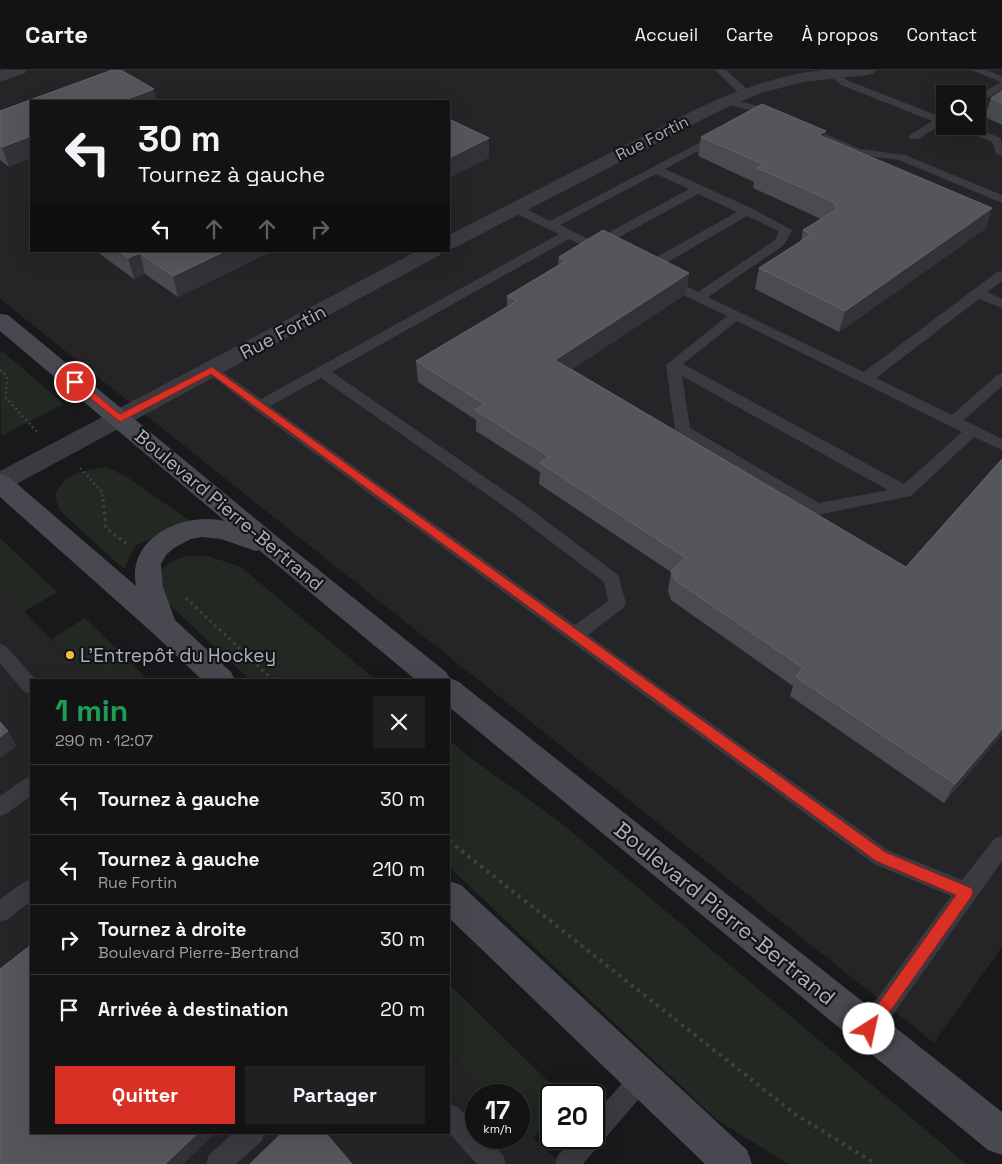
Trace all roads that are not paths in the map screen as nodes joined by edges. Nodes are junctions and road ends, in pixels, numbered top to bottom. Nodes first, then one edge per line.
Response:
1 (19, 70) edge
2 (720, 70) edge
3 (976, 70) edge
4 (858, 71) edge
5 (832, 74) junction
6 (0, 77) edge
7 (1002, 79) edge
8 (1002, 85) edge
9 (745, 93) junction
10 (986, 95) edge
11 (726, 101) junction
12 (936, 118) edge
13 (749, 120) edge
14 (790, 122) edge
15 (936, 125) edge
16 (732, 129) edge
17 (983, 135) edge
18 (914, 137) dead end
19 (1002, 153) edge
20 (655, 169) junction
21 (698, 189) junction
22 (1002, 199) edge
23 (514, 208) junction
24 (747, 211) junction
25 (551, 225) junction
26 (569, 234) junction
27 (450, 242) edge
28 (594, 246) junction
29 (431, 252) edge
30 (644, 270) junction
31 (1002, 275) edge
32 (978, 294) junction
33 (699, 297) junction
34 (1002, 304) edge
35 (737, 315) junction
36 (0, 320) edge
37 (672, 365) junction
38 (212, 370) junction
39 (321, 372) junction
40 (866, 378) junction
41 (1002, 378) edge
42 (259, 406) junction
43 (120, 419) junction
44 (954, 420) junction
45 (973, 430) junction
46 (1002, 445) edge
47 (0, 482) edge
48 (905, 492) junction
49 (276, 550) junction
50 (165, 627) junction
51 (575, 635) junction
52 (0, 651) edge
53 (220, 679) edge
54 (435, 679) edge
55 (30, 686) edge
56 (450, 691) edge
57 (30, 786) edge
58 (0, 806) edge
59 (1002, 845) edge
60 (30, 890) edge
61 (966, 892) junction
62 (452, 905) edge
63 (0, 912) edge
64 (869, 1029) junction
65 (642, 1078) junction
66 (450, 1117) edge
67 (605, 1120) edge
68 (251, 1134) edge
69 (1002, 1136) edge
70 (580, 1149) edge
71 (218, 1164) edge
72 (494, 1164) edge
73 (567, 1164) edge
74 (733, 1164) edge

1 - 6 street
2 - 9 lane
3 - 7 lane
4 - 5 street, Rue Fortin
5 - 9 street, Rue Fortin
5 - 12 lane
8 - 10 lane
9 - 11 street, Rue Fortin
11 - 13 lane
11 - 23 street, Rue Fortin
14 - 22 lane
15 - 18 lane
16 - 20 lane
17 - 19 lane
20 - 21 lane
20 - 25 lane
21 - 24 lane
21 - 28 lane
23 - 25 lane
23 - 27 street, Rue Fortin
24 - 30 lane
24 - 33 lane
25 - 26 lane
26 - 28 lane
26 - 39 lane
28 - 30 lane
29 - 38 street, Rue Fortin
30 - 33 lane
31 - 32 lane
32 - 34 lane
32 - 40 lane
33 - 35 lane
35 - 37 lane
35 - 40 lane
36 - 43 main road, Boulevard Pierre-Bertrand
37 - 48 lane
37 - 48 lane
38 - 42 lane
38 - 43 street, Rue Fortin
39 - 42 lane
39 - 51 lane
40 - 44 lane
41 - 44 lane
42 - 51 lane
43 - 47 street, Rue Fortin
43 - 49 main road, Boulevard Pierre-Bertrand
44 - 45 lane
45 - 46 lane
45 - 48 lane
47 - 50 main road
49 - 50 main road
49 - 54 main road, Boulevard Pierre-Bertrand
50 - 53 main road
51 - 61 lane
52 - 55 lane
56 - 64 main road, Boulevard Pierre-Bertrand
57 - 58 lane
59 - 61 lane
60 - 63 lane
61 - 64 lane
62 - 65 main road
64 - 69 main road, Boulevard Pierre-Bertrand
65 - 67 lane
65 - 74 main road
66 - 72 lane
68 - 71 lane
70 - 73 lane

